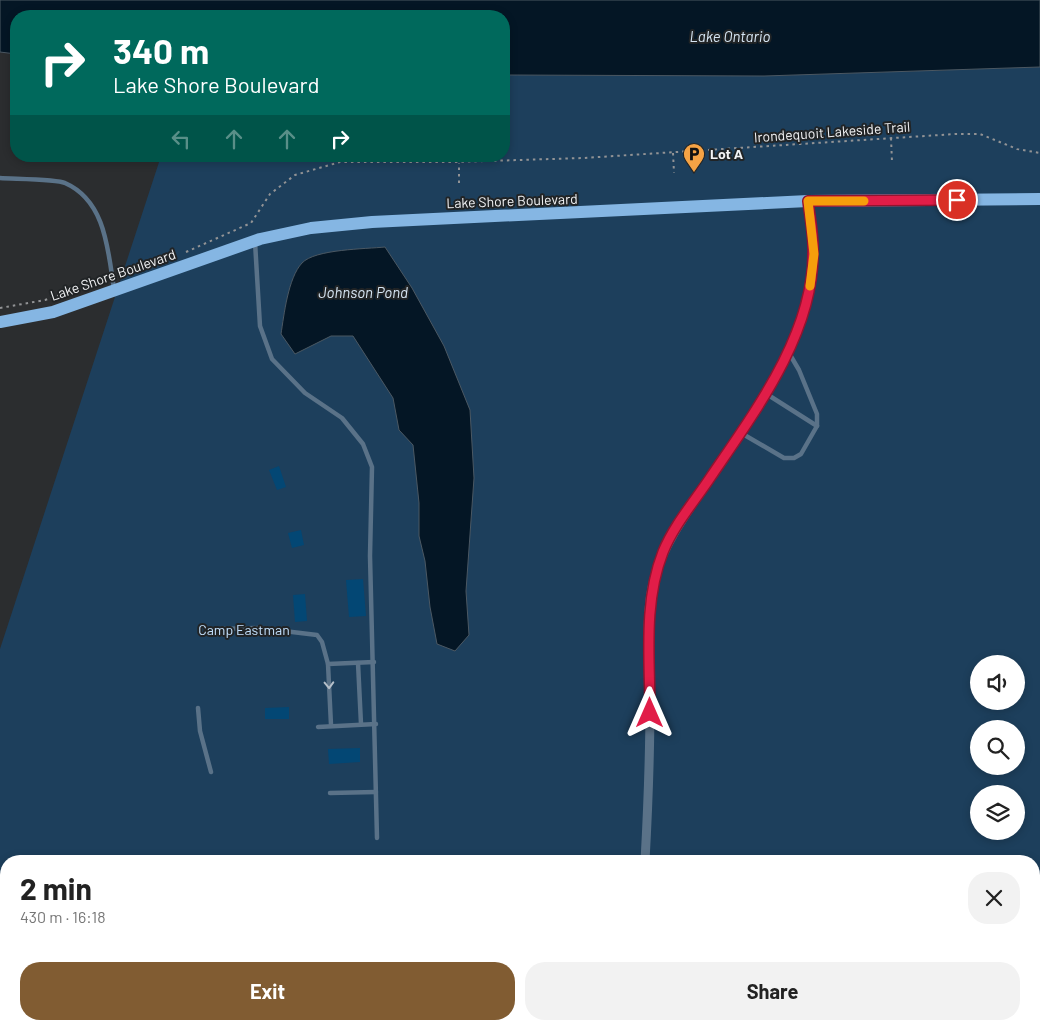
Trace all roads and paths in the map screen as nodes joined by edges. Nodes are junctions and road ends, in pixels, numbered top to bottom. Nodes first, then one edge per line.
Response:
1 (891, 138) junction
2 (672, 152) junction
3 (1040, 153) edge
4 (510, 160) edge
5 (459, 162) joint
6 (892, 162) dead end
7 (674, 173) dead end
8 (0, 178) edge
9 (459, 183) dead end
10 (1040, 199) edge
11 (808, 201) junction
12 (255, 241) junction
13 (180, 254) dead end
14 (112, 278) junction
15 (114, 292) junction
16 (0, 308) edge
17 (0, 322) edge
18 (788, 351) junction
19 (764, 393) junction
20 (817, 426) junction
21 (740, 432) junction
22 (221, 629) dead end
23 (374, 662) junction
24 (358, 663) junction
25 (328, 664) junction
26 (198, 708) dead end
27 (361, 724) junction
28 (376, 724) junction
29 (331, 725) junction
30 (318, 726) dead end
31 (211, 772) dead end
32 (376, 792) junction
33 (330, 793) dead end
34 (377, 838) dead end
35 (645, 855) edge

1 - 2 path, Irondequoit Lakeside Trail
1 - 3 path, Irondequoit Lakeside Trail
1 - 6 path
2 - 4 path, Irondequoit Lakeside Trail
2 - 7 path
5 - 9 path
5 - 13 path, Irondequoit Lakeside Trail
8 - 14 lane
10 - 11 main road, Lake Shore Boulevard
11 - 12 main road, Lake Shore Boulevard
11 - 18 street
12 - 15 main road, Lake Shore Boulevard
12 - 23 lane
14 - 15 lane
14 - 16 path
15 - 17 main road, Lake Shore Boulevard
18 - 19 street
18 - 20 lane
19 - 20 lane
19 - 21 street
20 - 21 lane
21 - 35 street
22 - 25 lane
23 - 24 lane
23 - 28 lane
24 - 25 lane
24 - 27 lane
25 -> 29 lane
26 - 31 lane
27 - 28 lane
27 - 29 lane
28 - 32 lane
29 - 30 lane
32 - 33 lane
32 - 34 lane

